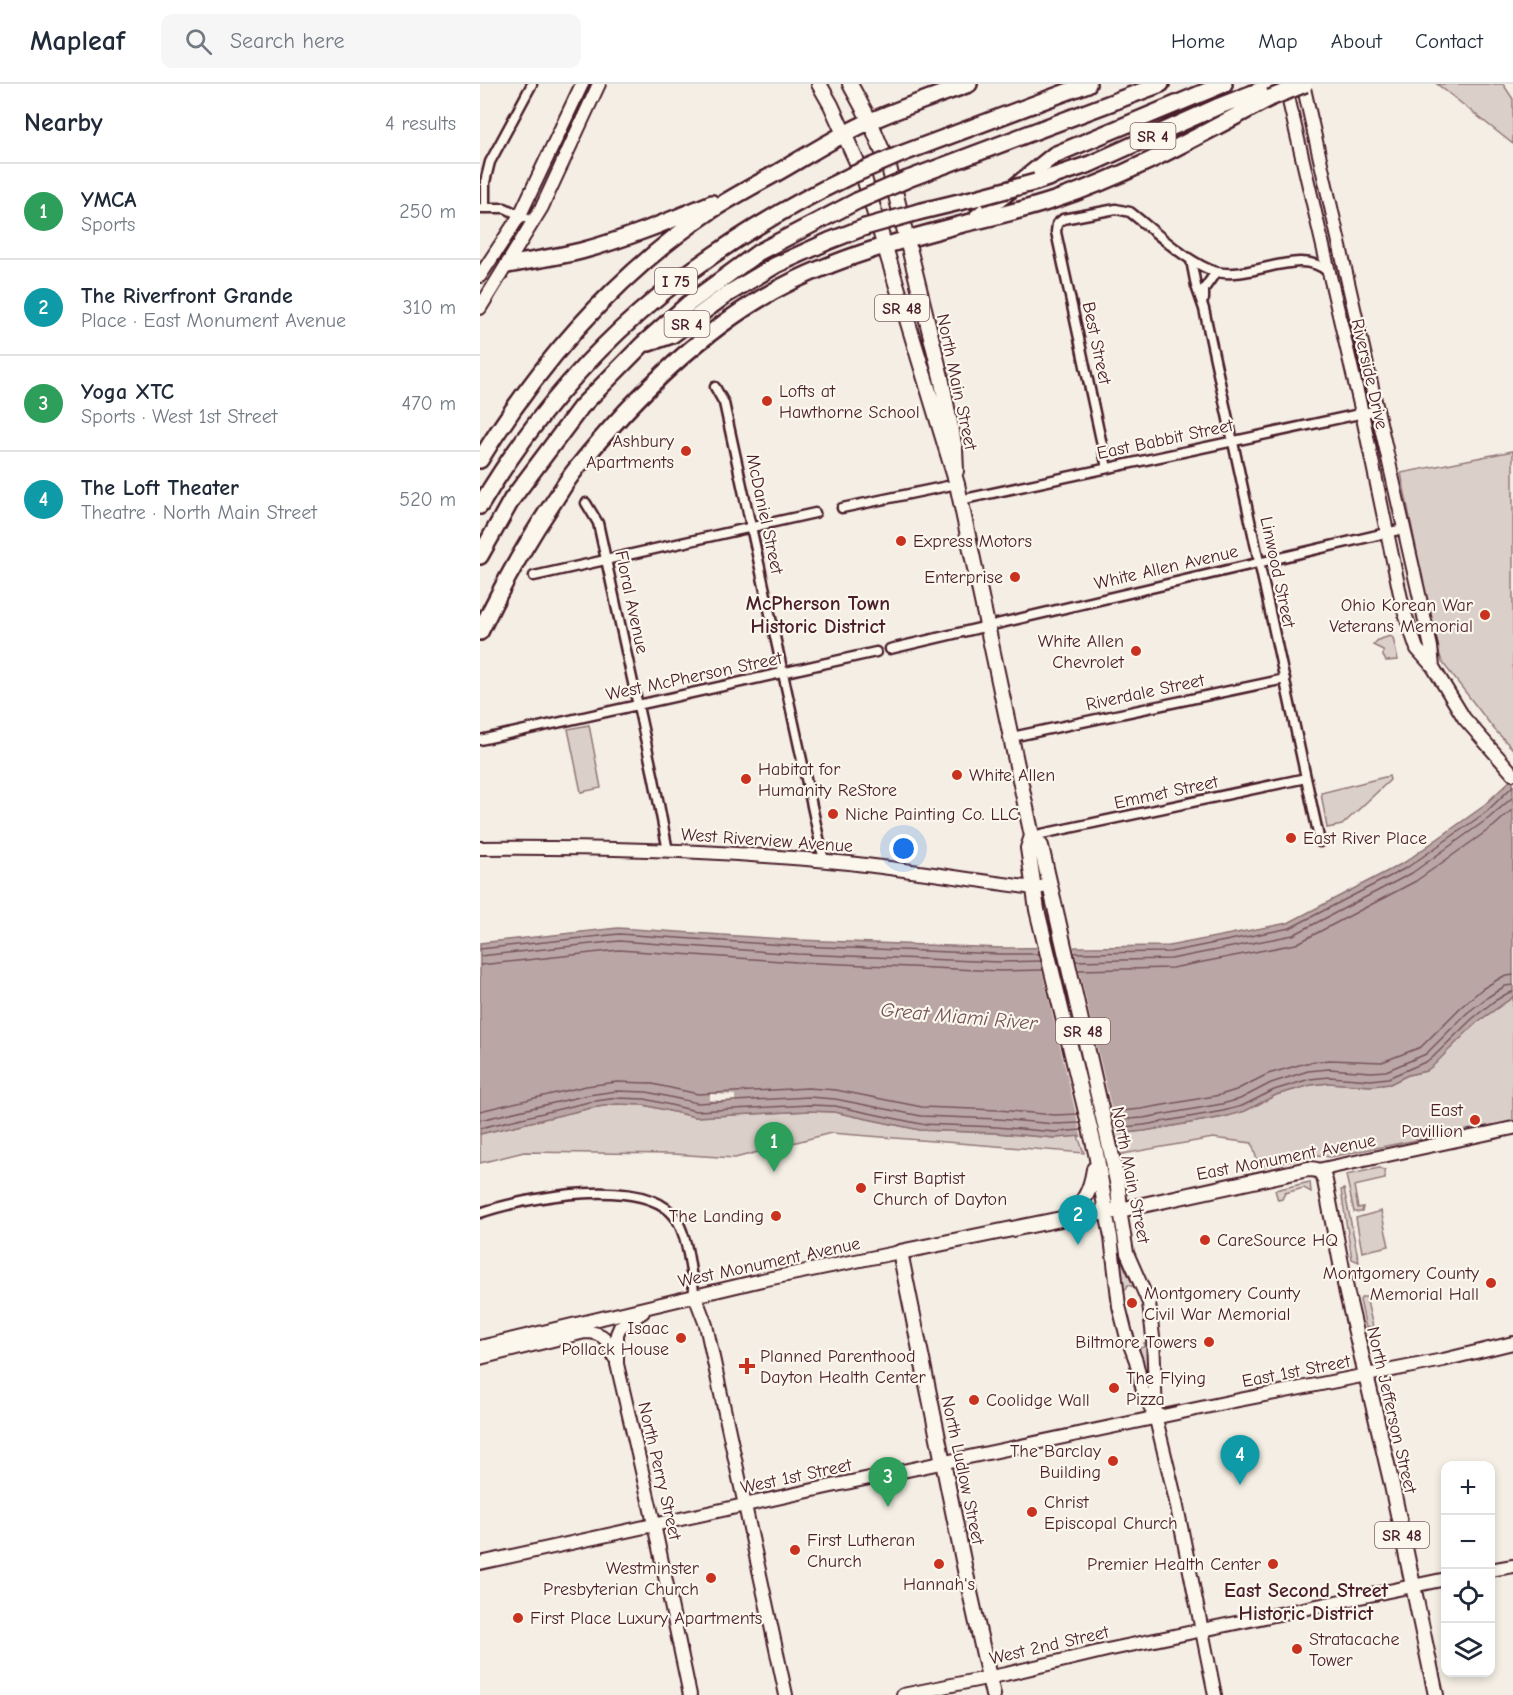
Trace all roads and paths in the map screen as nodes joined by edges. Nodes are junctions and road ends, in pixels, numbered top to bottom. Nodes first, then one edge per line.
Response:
1 (532, 84) edge
2 (582, 84) edge
3 (600, 84) edge
4 (819, 84) edge
5 (850, 84) edge
6 (969, 84) edge
7 (1088, 84) edge
8 (1161, 84) edge
9 (1224, 84) edge
10 (1285, 84) edge
11 (1304, 84) edge
12 (1068, 88) edge
13 (1272, 90) edge
14 (870, 122) junction
15 (845, 134) junction
16 (737, 196) junction
17 (482, 207) edge
18 (520, 215) junction
19 (534, 222) junction
20 (963, 224) junction
21 (905, 239) junction
22 (884, 246) junction
23 (1191, 260) junction
24 (508, 265) junction
25 (481, 271) edge
26 (1216, 272) junction
27 (1328, 272) junction
28 (480, 308) edge
29 (1204, 309) junction
30 (643, 345) junction
31 (715, 387) dead end
32 (1378, 410) junction
33 (1362, 413) junction
34 (1233, 441) junction
35 (480, 460) edge
36 (1107, 468) junction
37 (957, 484) junction
38 (960, 500) junction
39 (586, 503) dead end
40 (480, 506) edge
41 (842, 508) dead end
42 (815, 513) dead end
43 (751, 528) junction
44 (1403, 530) junction
45 (1387, 533) junction
46 (480, 556) edge
47 (606, 560) junction
48 (1259, 562) junction
49 (534, 576) dead end
50 (988, 626) junction
51 (480, 632) edge
52 (890, 649) dead end
53 (876, 652) dead end
54 (1433, 667) junction
55 (783, 673) junction
56 (1284, 679) junction
57 (638, 705) junction
58 (1012, 737) junction
59 (480, 740) edge
60 (1513, 774) edge
61 (1306, 778) junction
62 (1032, 836) junction
63 (1320, 842) dead end
64 (480, 848) edge
65 (668, 851) junction
66 (824, 861) junction
67 (1049, 886) junction
68 (1034, 888) junction
69 (1513, 1128) edge
70 (1096, 1155) junction
71 (1318, 1170) junction
72 (1113, 1211) junction
73 (480, 1213) edge
74 (1066, 1218) junction
75 (900, 1252) junction
76 (695, 1296) junction
77 (651, 1306) junction
78 (1513, 1343) edge
79 (480, 1347) edge
80 (480, 1358) edge
81 (617, 1364) junction
82 (1365, 1375) junction
83 (1156, 1419) junction
84 (944, 1463) junction
85 (744, 1505) junction
86 (654, 1525) junction
87 (480, 1563) edge
88 (1513, 1566) edge
89 (1495, 1569) edge
90 (1441, 1580) edge
91 (1413, 1585) junction
92 (1202, 1631) junction
93 (990, 1677) junction
94 (690, 1695) edge
95 (786, 1695) edge
96 (903, 1695) edge
97 (993, 1695) edge
98 (1215, 1695) edge
99 (1436, 1695) edge

1 - 17 street
2 - 18 main road
3 - 19 main road
4 - 15 main road, North Main Street / SR 48
5 - 14 main road, North Main Street / SR 48
6 - 14 highway
7 - 12 highway, I 75
8 - 30 highway, I 75, bridge
9 - 20 highway
10 - 27 main road, Riverside Drive
11 - 13 highway, bridge
11 - 32 main road, Riverside Drive
12 - 40 highway, I 75, bridge
13 - 20 highway
13 - 30 highway, SR 4, bridge
14 - 15 highway
14 - 21 main road, North Main Street / SR 48
15 - 16 highway
15 - 22 main road, North Main Street / SR 48
16 - 24 highway
16 - 35 highway
17 - 18 street
18 - 19 street
18 - 25 main road
19 - 24 main road
20 - 21 highway
21 - 22 highway
21 - 37 main road, North Main Street / SR 48
22 - 37 main road, North Main Street / SR 48
22 - 51 highway
23 - 26 street
23 - 29 street, Linwood Street
23 - 36 street, Best Street
24 - 25 main road
24 - 28 main road
26 - 27 street
26 - 29 street, Linwood Street
27 - 33 main road, Riverside Drive
29 - 34 street, Linwood Street
30 - 46 highway, I 75
31 - 43 street, McDaniel Street
32 - 33 street, East Babbit Street
32 - 44 main road, Riverside Drive
33 - 34 street, East Babbit Street
33 - 45 main road, Riverside Drive
34 - 36 street, East Babbit Street
34 - 48 street, Linwood Street
36 - 38 street, East Babbit Street
37 - 38 main road, North Main Street / SR 48
37 - 41 street
38 - 50 main road, North Main Street / SR 48
39 - 47 street, Floral Avenue
42 - 43 street
43 - 47 street
43 - 55 street, McDaniel Street
44 - 45 street, White Allen Avenue
44 - 54 main road, Riverside Drive
45 - 48 street, White Allen Avenue
45 - 54 main road, Riverside Drive
47 - 49 street
47 - 57 street, Floral Avenue
48 - 50 street, White Allen Avenue
48 - 56 street, Linwood Street
50 - 52 street
50 - 58 main road, North Main Street / SR 48
53 - 55 street, West McPherson Street
54 - 60 main road, Riverside Drive
55 - 57 street, West McPherson Street
55 - 66 street, McDaniel Street
56 - 58 street, Riverdale Street
56 - 61 street, Linwood Street
57 - 59 street, West McPherson Street
57 - 65 street, Floral Avenue
58 - 62 main road, North Main Street / SR 48
61 - 62 street, Emmet Street
61 - 63 street, Linwood Street
62 - 67 main road, North Main Street / SR 48
62 - 68 main road, North Main Street / SR 48
64 - 65 main road, West Riverview Avenue
65 - 66 main road, West Riverview Avenue
66 - 68 main road, West Riverview Avenue
67 - 68 main road, West Riverview Avenue
67 - 72 main road, North Main Street / SR 48
68 - 70 main road, North Main Street / SR 48
69 - 71 main road, East Monument Avenue
70 - 72 main road, North Main Street
70 - 74 main road, SR 48
71 - 72 main road, East Monument Avenue
71 - 82 main road, North Jefferson Street / SR 48
72 - 74 main road, East Monument Avenue
72 - 83 main road, North Main Street
72 - 83 main road, North Main Street
73 - 76 street
74 - 75 main road, West Monument Avenue
75 - 76 main road, West Monument Avenue
75 - 84 main road, North Ludlow Street
76 - 77 main road, West Monument Avenue
76 - 85 main road
77 - 79 main road, West Monument Avenue
77 - 81 main road, North Perry Street
78 - 82 main road, East 1st Street
80 - 81 main road
81 - 86 main road, North Perry Street
82 - 83 main road, East 1st Street
82 - 91 main road, North Jefferson Street / SR 48
83 - 84 main road, West 1st Street
83 - 92 main road, North Main Street
84 - 85 main road, West 1st Street
84 - 93 main road, North Ludlow Street
85 - 86 main road, West 1st Street
85 - 95 main road
86 - 87 main road, West 1st Street
86 - 94 main road, North Perry Street
88 - 89 main road
90 - 91 main road, West 2nd Street
91 - 92 main road, West 2nd Street
91 - 99 main road, North Jefferson Street / SR 48
92 - 93 main road, West 2nd Street
92 - 98 main road, North Main Street
93 - 96 main road, West 2nd Street
93 - 97 main road, North Ludlow Street

